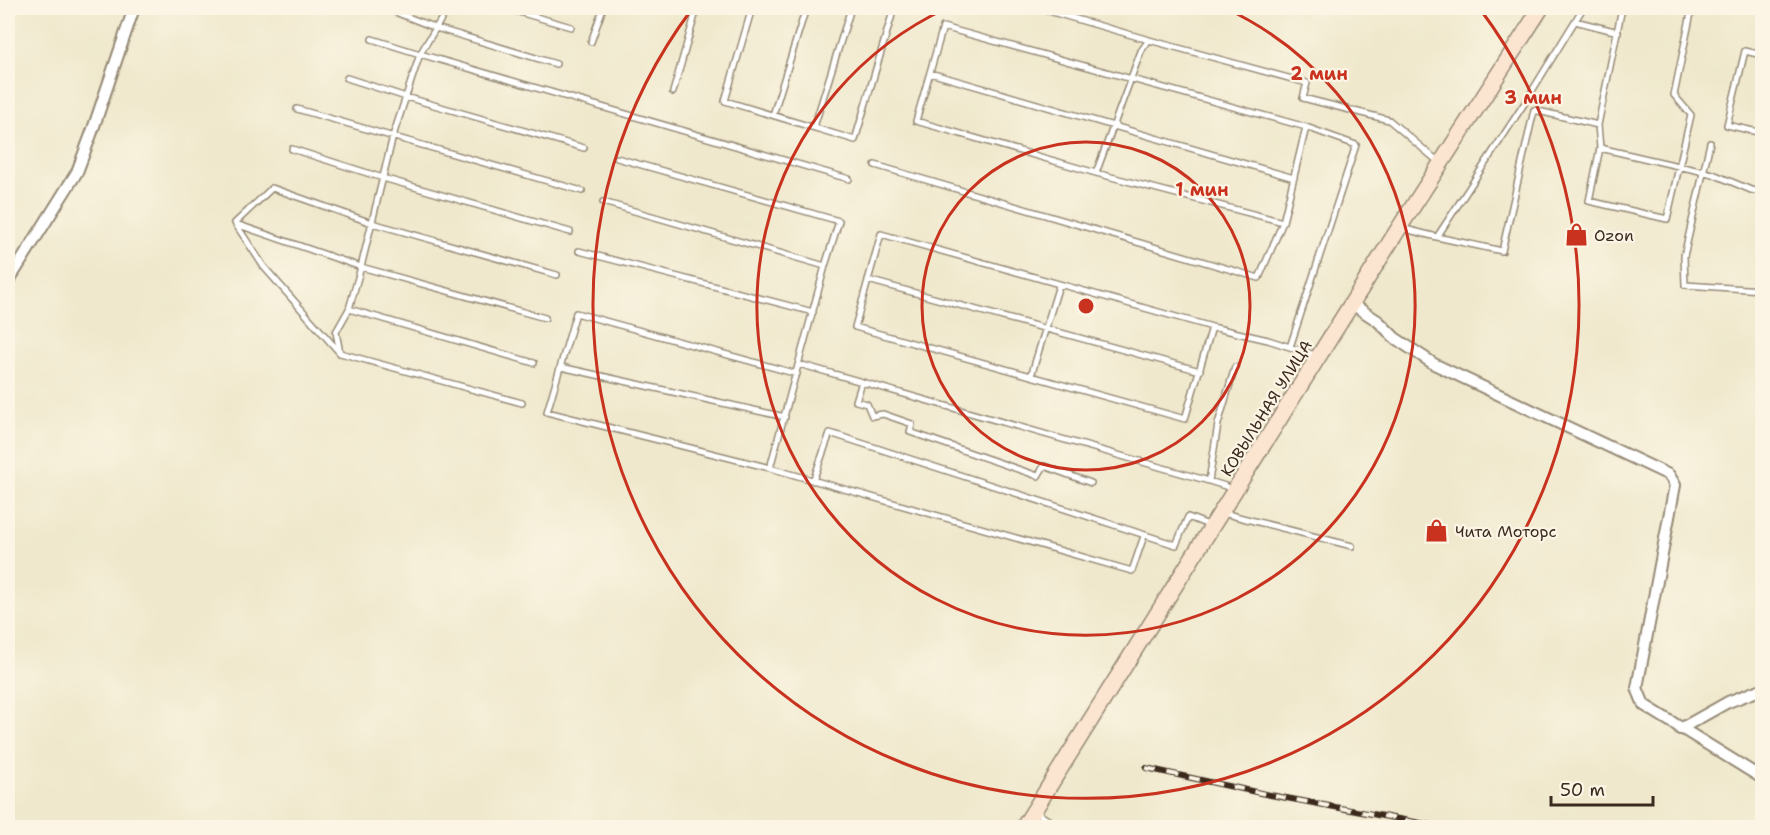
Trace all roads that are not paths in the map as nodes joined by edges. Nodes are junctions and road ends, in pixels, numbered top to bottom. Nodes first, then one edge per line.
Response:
1 (134, 8) edge
2 (385, 8) edge
3 (448, 8) edge
4 (505, 8) edge
5 (603, 8) edge
6 (697, 8) edge
7 (752, 8) edge
8 (806, 8) edge
9 (851, 8) edge
10 (894, 8) edge
11 (1038, 8) edge
12 (1541, 8) edge
13 (1583, 8) edge
14 (1622, 8) edge
15 (1692, 8) edge
16 (1575, 21) junction
17 (571, 27) dead end
18 (436, 28) junction
19 (1618, 32) junction
20 (372, 39) dead end
21 (1149, 40) junction
22 (591, 42) dead end
23 (420, 54) junction
24 (1762, 55) edge
25 (556, 64) dead end
26 (930, 73) junction
27 (347, 78) dead end
28 (1131, 78) junction
29 (673, 92) dead end
30 (406, 97) junction
31 (1524, 104) junction
32 (297, 109) dead end
33 (1534, 110) junction
34 (774, 115) junction
35 (1598, 125) junction
36 (1113, 126) junction
37 (814, 127) junction
38 (1306, 127) junction
39 (1762, 133) edge
40 (393, 136) junction
41 (1710, 143) dead end
42 (584, 148) dead end
43 (1600, 148) junction
44 (292, 149) dead end
45 (617, 158) dead end
46 (1440, 164) junction
47 (875, 165) dead end
48 (1680, 165) junction
49 (1703, 172) junction
50 (1096, 173) junction
51 (383, 178) junction
52 (1294, 178) junction
53 (849, 179) dead end
54 (582, 191) dead end
55 (1762, 192) edge
56 (603, 202) dead end
57 (1283, 222) junction
58 (235, 223) junction
59 (372, 223) junction
60 (1400, 228) junction
61 (570, 232) dead end
62 (1437, 237) junction
63 (579, 251) dead end
64 (825, 266) junction
65 (361, 267) junction
66 (558, 275) dead end
67 (868, 280) junction
68 (8, 282) edge
69 (1059, 285) junction
70 (1762, 291) edge
71 (1352, 304) junction
72 (349, 309) junction
73 (813, 312) junction
74 (545, 318) dead end
75 (1212, 327) junction
76 (1047, 330) junction
77 (1290, 347) junction
78 (340, 353) junction
79 (1319, 357) junction
80 (534, 363) dead end
81 (799, 363) junction
82 (561, 367) junction
83 (1234, 367) dead end
84 (1200, 371) junction
85 (797, 374) junction
86 (1030, 376) junction
87 (862, 382) junction
88 (522, 403) dead end
89 (786, 417) junction
90 (770, 468) junction
91 (813, 481) junction
92 (1209, 481) junction
93 (1091, 483) dead end
94 (1234, 492) junction
95 (1222, 512) junction
96 (1213, 526) junction
97 (1144, 536) junction
98 (1352, 546) dead end
99 (1762, 689) edge
100 (1680, 729) junction
101 (1762, 778) edge
102 (1033, 811) junction
103 (1023, 828) edge
104 (1061, 828) edge

1 - 68 street
2 - 18 lane
3 - 18 lane
4 - 17 lane
5 - 22 lane
6 - 29 lane
7 - 34 lane
8 - 34 lane
9 - 37 lane
10 - 37 lane
11 - 21 lane
12 - 46 main road, КОВЫЛЬНАЯ УЛИЦА
13 - 16 lane
14 - 19 lane
15 - 48 lane
16 - 19 lane
16 - 31 lane
18 - 23 lane
18 - 25 lane
19 - 35 lane
20 - 23 lane
21 - 28 lane
21 - 46 lane
23 - 30 lane
23 - 53 lane
24 - 39 lane
26 - 28 lane
26 - 36 lane
26 - 50 lane
27 - 30 lane
28 - 36 lane
28 - 38 lane
30 - 40 lane
30 - 42 lane
31 - 33 lane
31 - 62 lane
32 - 40 lane
33 - 35 lane
33 - 62 lane
34 - 37 lane
35 - 43 lane
36 - 50 lane
36 - 52 lane
38 - 52 lane
38 - 77 lane
40 - 51 lane
40 - 54 lane
41 - 49 lane
43 - 48 lane
43 - 48 lane
44 - 51 lane
45 - 64 lane
46 - 60 main road, КОВЫЛЬНАЯ УЛИЦА
47 - 57 lane
48 - 49 lane
49 - 55 lane
49 - 70 lane
50 - 57 lane
51 - 59 lane
51 - 61 lane
52 - 57 lane
56 - 64 lane
58 - 59 lane
58 - 65 lane
58 - 78 lane
59 - 65 lane
59 - 66 lane
60 - 62 lane
60 - 71 main road, КОВЫЛЬНАЯ УЛИЦА
63 - 73 lane
64 - 73 lane
65 - 72 lane
65 - 74 lane
67 - 69 lane
67 - 76 lane
67 - 86 lane
69 - 75 lane
69 - 76 lane
71 - 79 main road, КОВЫЛЬНАЯ УЛИЦА
71 - 100 street
72 - 78 lane
72 - 80 lane
73 - 81 lane
75 - 77 lane
75 - 84 lane
76 - 84 lane
76 - 86 lane
77 - 79 lane
78 - 88 lane
79 - 94 main road, КОВЫЛЬНАЯ УЛИЦА
81 - 85 lane
81 - 87 lane
82 - 85 lane
82 - 89 lane
82 - 90 lane
83 - 92 lane
84 - 86 lane
85 - 89 lane
87 - 92 lane
87 - 93 lane
89 - 90 lane
90 - 91 lane
91 - 97 lane
91 - 97 lane
92 - 94 lane
94 - 95 main road, КОВЫЛЬНАЯ УЛИЦА
95 - 96 main road, КОВЫЛЬНАЯ УЛИЦА
95 - 98 lane
96 - 97 lane
96 - 102 main road, КОВЫЛЬНАЯ УЛИЦА
99 - 100 street
100 - 101 street
102 - 103 main road, КОВЫЛЬНАЯ УЛИЦА
102 - 104 lane

